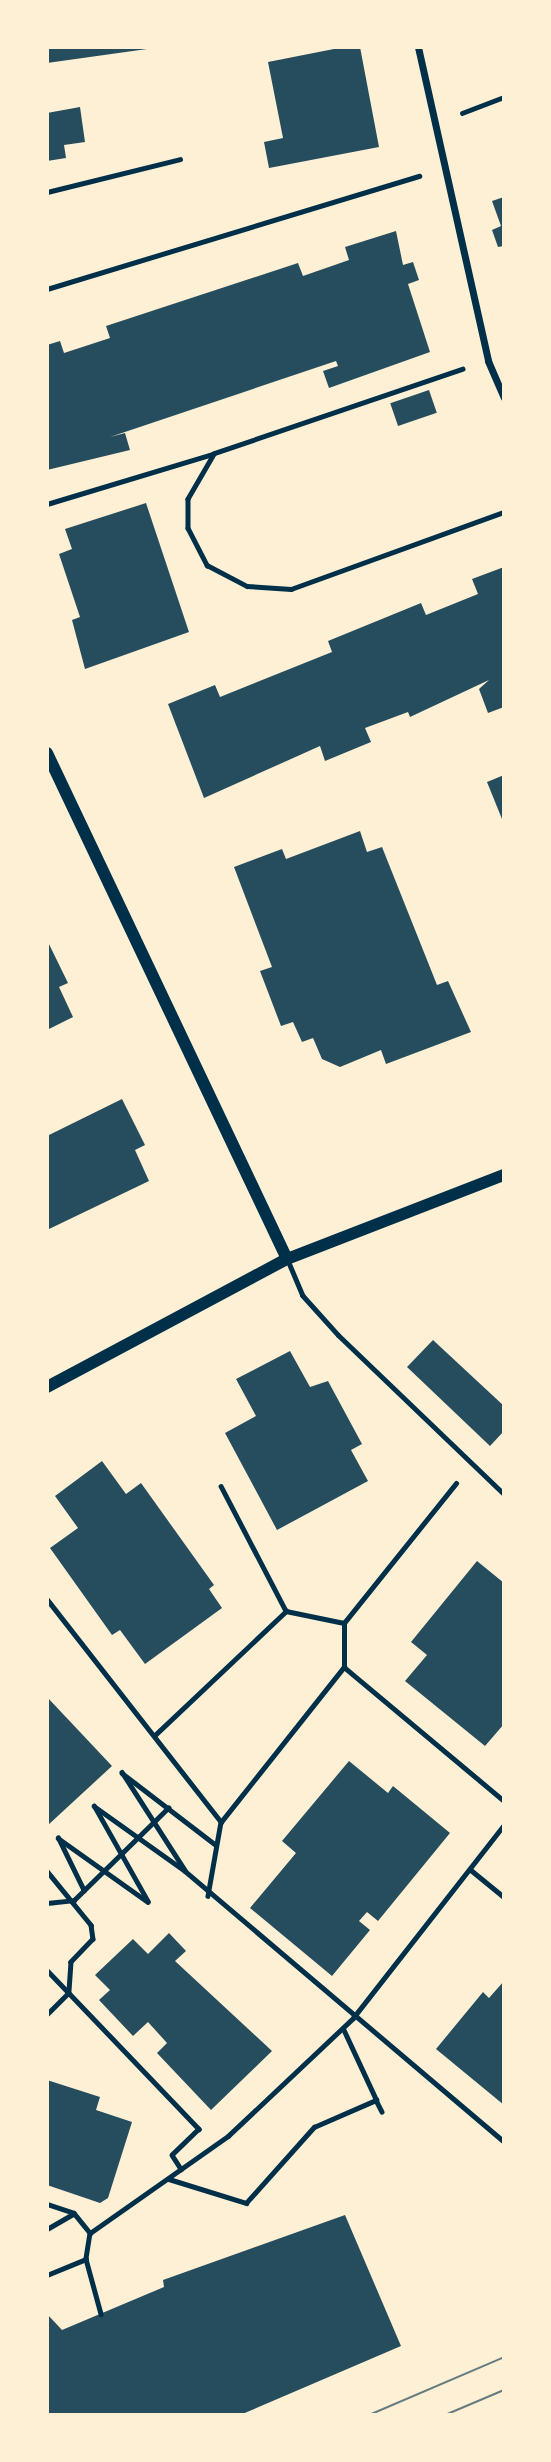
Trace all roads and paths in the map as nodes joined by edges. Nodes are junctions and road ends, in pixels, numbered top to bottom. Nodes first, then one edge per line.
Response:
1 (418, 47) edge
2 (504, 97) edge
3 (435, 123) junction
4 (180, 159) dead end
5 (443, 169) junction
6 (47, 192) edge
7 (47, 289) edge
8 (488, 361) junction
9 (504, 398) edge
10 (214, 454) junction
11 (47, 504) edge
12 (504, 512) edge
13 (47, 753) edge
14 (504, 1175) edge
15 (287, 1259) junction
16 (47, 1387) edge
17 (472, 1463) junction
18 (221, 1486) dead end
19 (504, 1494) edge
20 (47, 1599) edge
21 (286, 1611) junction
22 (344, 1623) junction
23 (344, 1667) junction
24 (154, 1736) junction
25 (504, 1801) edge
26 (168, 1808) junction
27 (221, 1822) junction
28 (154, 1823) junction
29 (504, 1825) edge
30 (138, 1838) junction
31 (216, 1845) junction
32 (122, 1854) junction
33 (471, 1870) junction
34 (47, 1871) edge
35 (104, 1871) junction
36 (185, 1871) junction
37 (84, 1891) junction
38 (208, 1897) junction
39 (504, 1897) edge
40 (74, 1900) junction
41 (47, 1903) edge
42 (47, 1970) edge
43 (69, 1993) junction
44 (47, 2015) edge
45 (353, 2018) junction
46 (343, 2029) junction
47 (376, 2100) junction
48 (382, 2112) dead end
49 (504, 2142) edge
50 (181, 2169) junction
51 (168, 2178) junction
52 (47, 2204) edge
53 (74, 2213) junction
54 (47, 2229) edge
55 (90, 2232) junction
56 (86, 2259) junction
57 (47, 2275) edge
58 (101, 2314) dead end

1 - 3 street
2 - 3 path
3 - 5 street
4 - 6 lane
5 - 7 path
5 - 8 street
8 - 9 street
8 - 10 path
10 - 11 path
10 - 12 path
13 - 15 street
14 - 15 street
15 - 16 street
15 - 17 lane
17 - 19 lane
17 - 22 path
18 - 21 path
20 - 24 path
21 - 22 path
21 - 24 path
22 - 23 path
23 - 25 path
23 - 27 path
24 - 27 path
26 - 28 path
26 - 28 path
26 - 31 path
27 - 31 path
28 - 30 path
28 - 36 path
29 - 33 path
30 - 32 path
30 - 32 path
30 - 36 path
31 - 38 path
32 - 35 path
32 - 35 path
33 - 39 path
33 - 45 path
34 - 40 path
35 - 37 path
35 - 37 path
36 - 38 path
37 - 40 path
38 - 45 path
40 - 41 path
40 - 43 path
42 - 43 path
43 - 44 path
43 - 50 path
45 - 46 path
45 - 49 path
46 - 47 path
46 - 50 path
47 - 48 path
47 - 51 path
50 - 51 path
51 - 55 path
52 - 53 path
53 - 54 path
53 - 55 path
55 - 56 path
56 - 57 path
56 - 58 path

